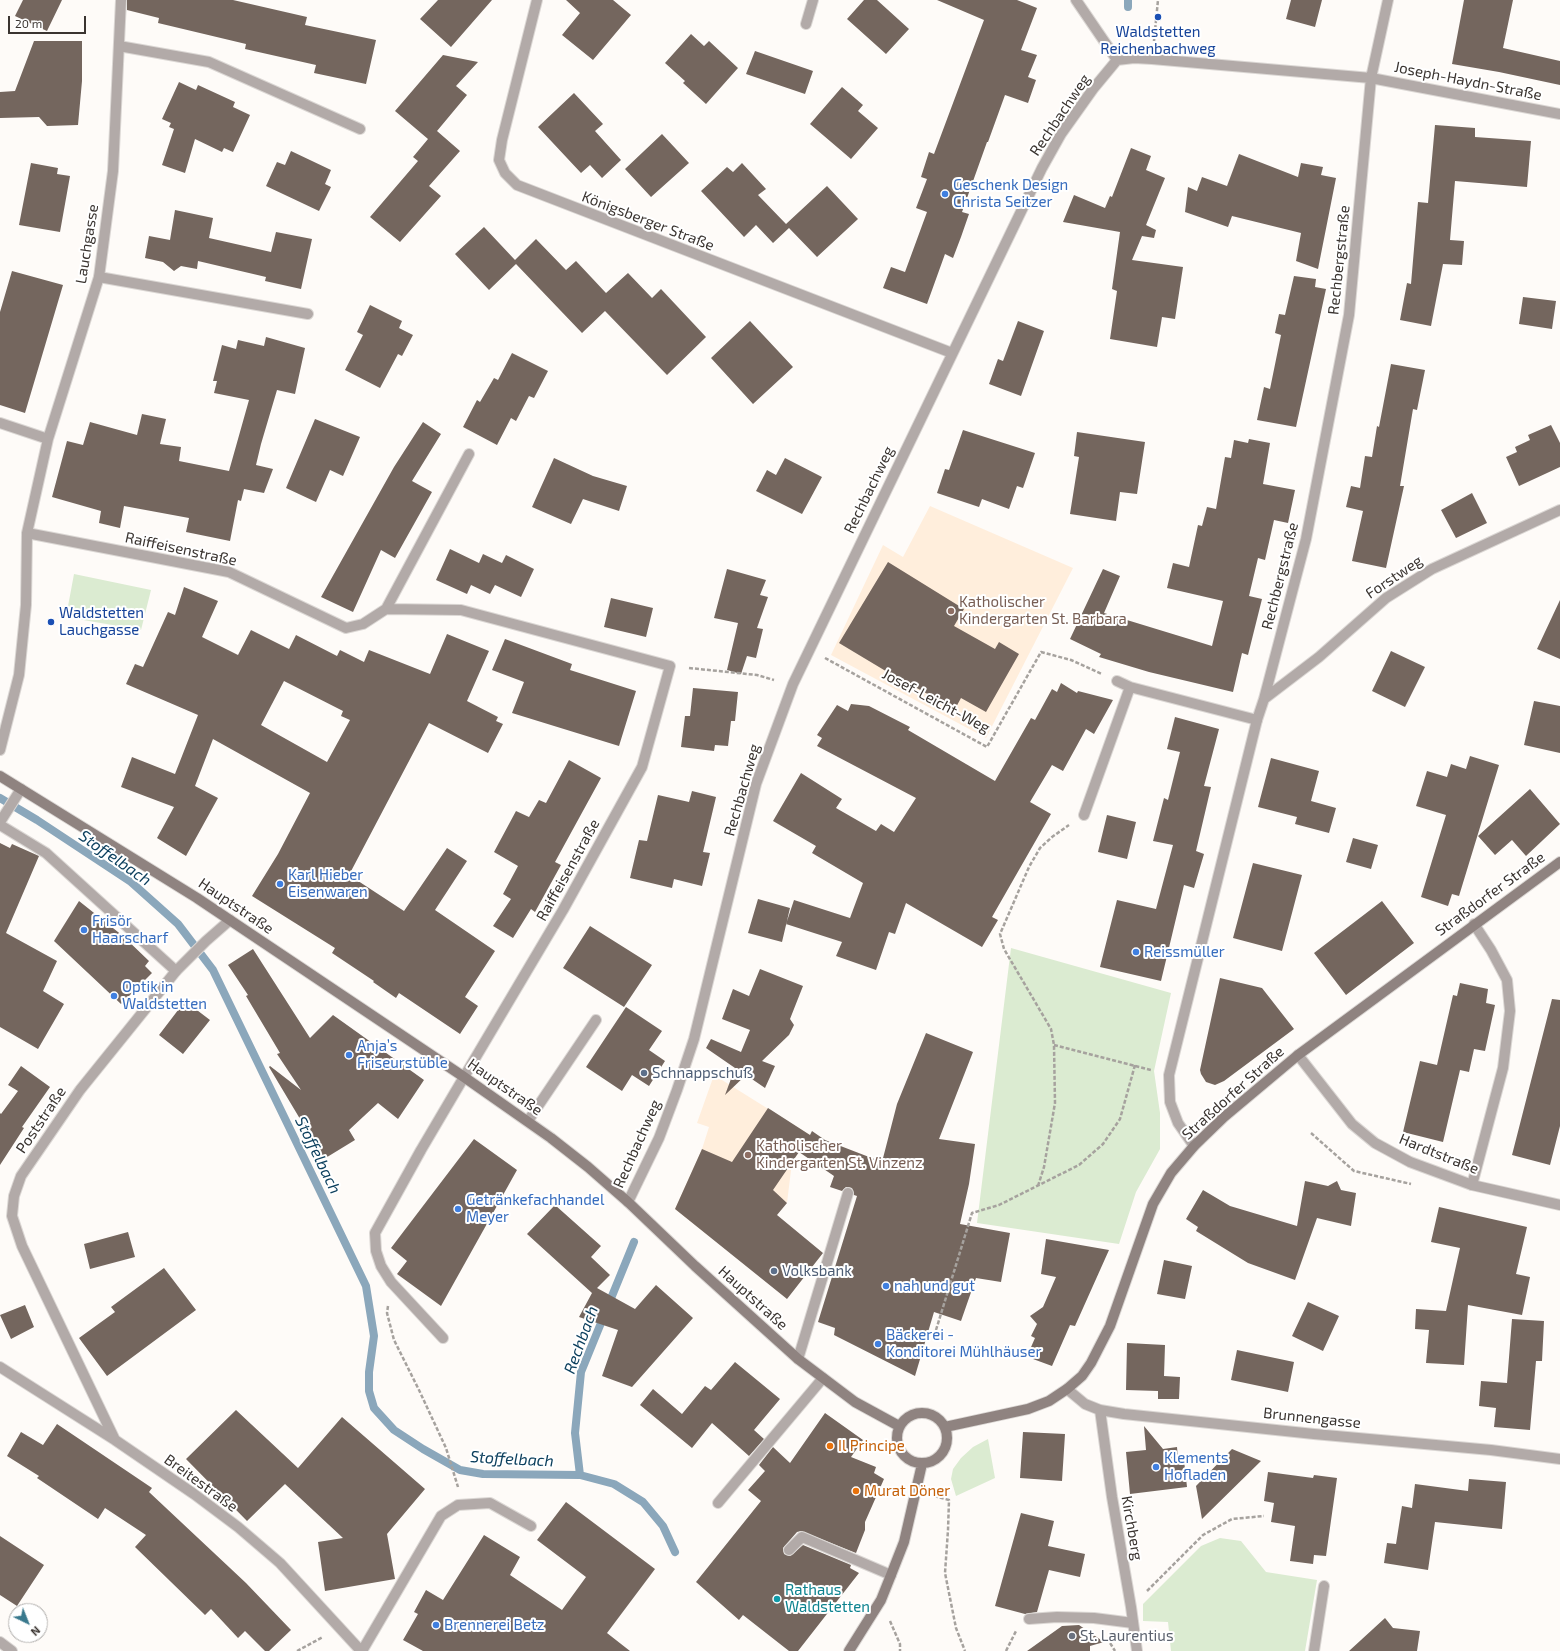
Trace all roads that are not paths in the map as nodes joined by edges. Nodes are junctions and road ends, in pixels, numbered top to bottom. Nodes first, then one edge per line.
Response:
1 (120, 0) edge
2 (537, 0) edge
3 (813, 0) edge
4 (1076, 0) edge
5 (1388, 0) edge
6 (806, 24) dead end
7 (119, 46) junction
8 (1117, 60) junction
9 (1371, 78) junction
10 (1560, 114) edge
11 (360, 129) dead end
12 (100, 277) junction
13 (308, 314) dead end
14 (952, 354) junction
15 (0, 423) edge
16 (48, 439) junction
17 (469, 454) dead end
18 (1560, 510) edge
19 (27, 533) junction
20 (386, 609) junction
21 (1117, 681) road end
22 (1130, 687) junction
23 (1264, 699) junction
24 (1257, 720) junction
25 (0, 750) edge
26 (0, 776) edge
27 (21, 789) junction
28 (1084, 815) road end
29 (0, 821) edge
30 (1560, 862) edge
31 (230, 920) junction
32 (1474, 924) junction
33 (176, 971) junction
34 (596, 1020) dead end
35 (1298, 1055) junction
36 (464, 1078) junction
37 (528, 1121) junction
38 (1194, 1146) junction
39 (1472, 1185) junction
40 (848, 1193) dead end
41 (628, 1202) junction
42 (1560, 1205) edge
43 (443, 1338) dead end
44 (798, 1359) junction
45 (0, 1367) edge
46 (822, 1378) junction
47 (1068, 1389) junction
48 (1100, 1410) junction
49 (899, 1426) junction
50 (945, 1427) junction
51 (115, 1440) junction
52 (1560, 1459) edge
53 (922, 1464) junction
54 (718, 1503) dead end
55 (531, 1526) dead end
56 (789, 1550) dead end
57 (891, 1575) junction
58 (1324, 1586) dead end
59 (1029, 1619) dead end
60 (1133, 1623) junction
61 (0, 1642) edge
62 (12, 1651) edge
63 (362, 1651) edge
64 (849, 1651) edge
65 (1137, 1651) edge
66 (1314, 1651) edge

1 - 7 street, Lauchgasse
2 - 14 street, Königsberger Straße
3 - 6 street
4 - 8 street
5 - 9 street, Rechbergstraße
7 - 11 street
7 - 12 street, Lauchgasse
8 - 9 street
8 - 14 street, Rechbachweg
9 - 10 street, Joseph-Haydn-Straße
9 - 23 street, Rechbergstraße
12 - 13 street
12 - 16 street, Lauchgasse
14 - 41 street, Rechbachweg
15 - 16 street
16 - 19 street, Lauchgasse
17 - 20 street, Raiffeisenstraße
18 - 23 street, Forstweg
19 - 20 street, Raiffeisenstraße
19 - 25 street, Lauchgasse
20 - 36 street, Raiffeisenstraße
21 - 22 street
22 - 24 street
22 - 28 street
23 - 24 street, Rechbergstraße
24 - 38 street, Rechbergstraße
26 - 27 street, Hauptstraße
27 - 29 street
27 - 31 street, Hauptstraße
29 - 33 street
30 - 32 street, Straßdorfer Straße
31 - 33 street, Poststraße
31 - 36 street, Hauptstraße
32 - 35 street, Straßdorfer Straße
32 - 39 street
33 - 51 street, Poststraße
34 - 37 street
35 - 38 street, Straßdorfer Straße
35 - 39 street, Hardtstraße
36 - 37 street, Hauptstraße
36 - 43 street, Raiffeisenstraße
37 - 41 street, Hauptstraße
38 - 47 street, Straßdorfer Straße
39 - 42 street, Hardtstraße
40 - 44 street
41 - 44 street, Hauptstraße
44 - 46 street, Hauptstraße
45 - 51 street, Breitestraße
46 - 49 street, Hauptstraße
46 - 54 street
47 - 48 street, Brunnengasse
47 - 50 street, Straßdorfer Straße
48 - 52 street, Brunnengasse
48 - 60 street, Kirchberg
49 - 50 street
49 - 53 street
50 - 53 street
51 - 63 street, Breitestraße
53 - 57 street
55 - 63 street, Breitestraße
56 - 57 street
57 - 64 street
58 - 66 street
59 - 60 street
60 - 65 street, Kirchberg
61 - 62 street

